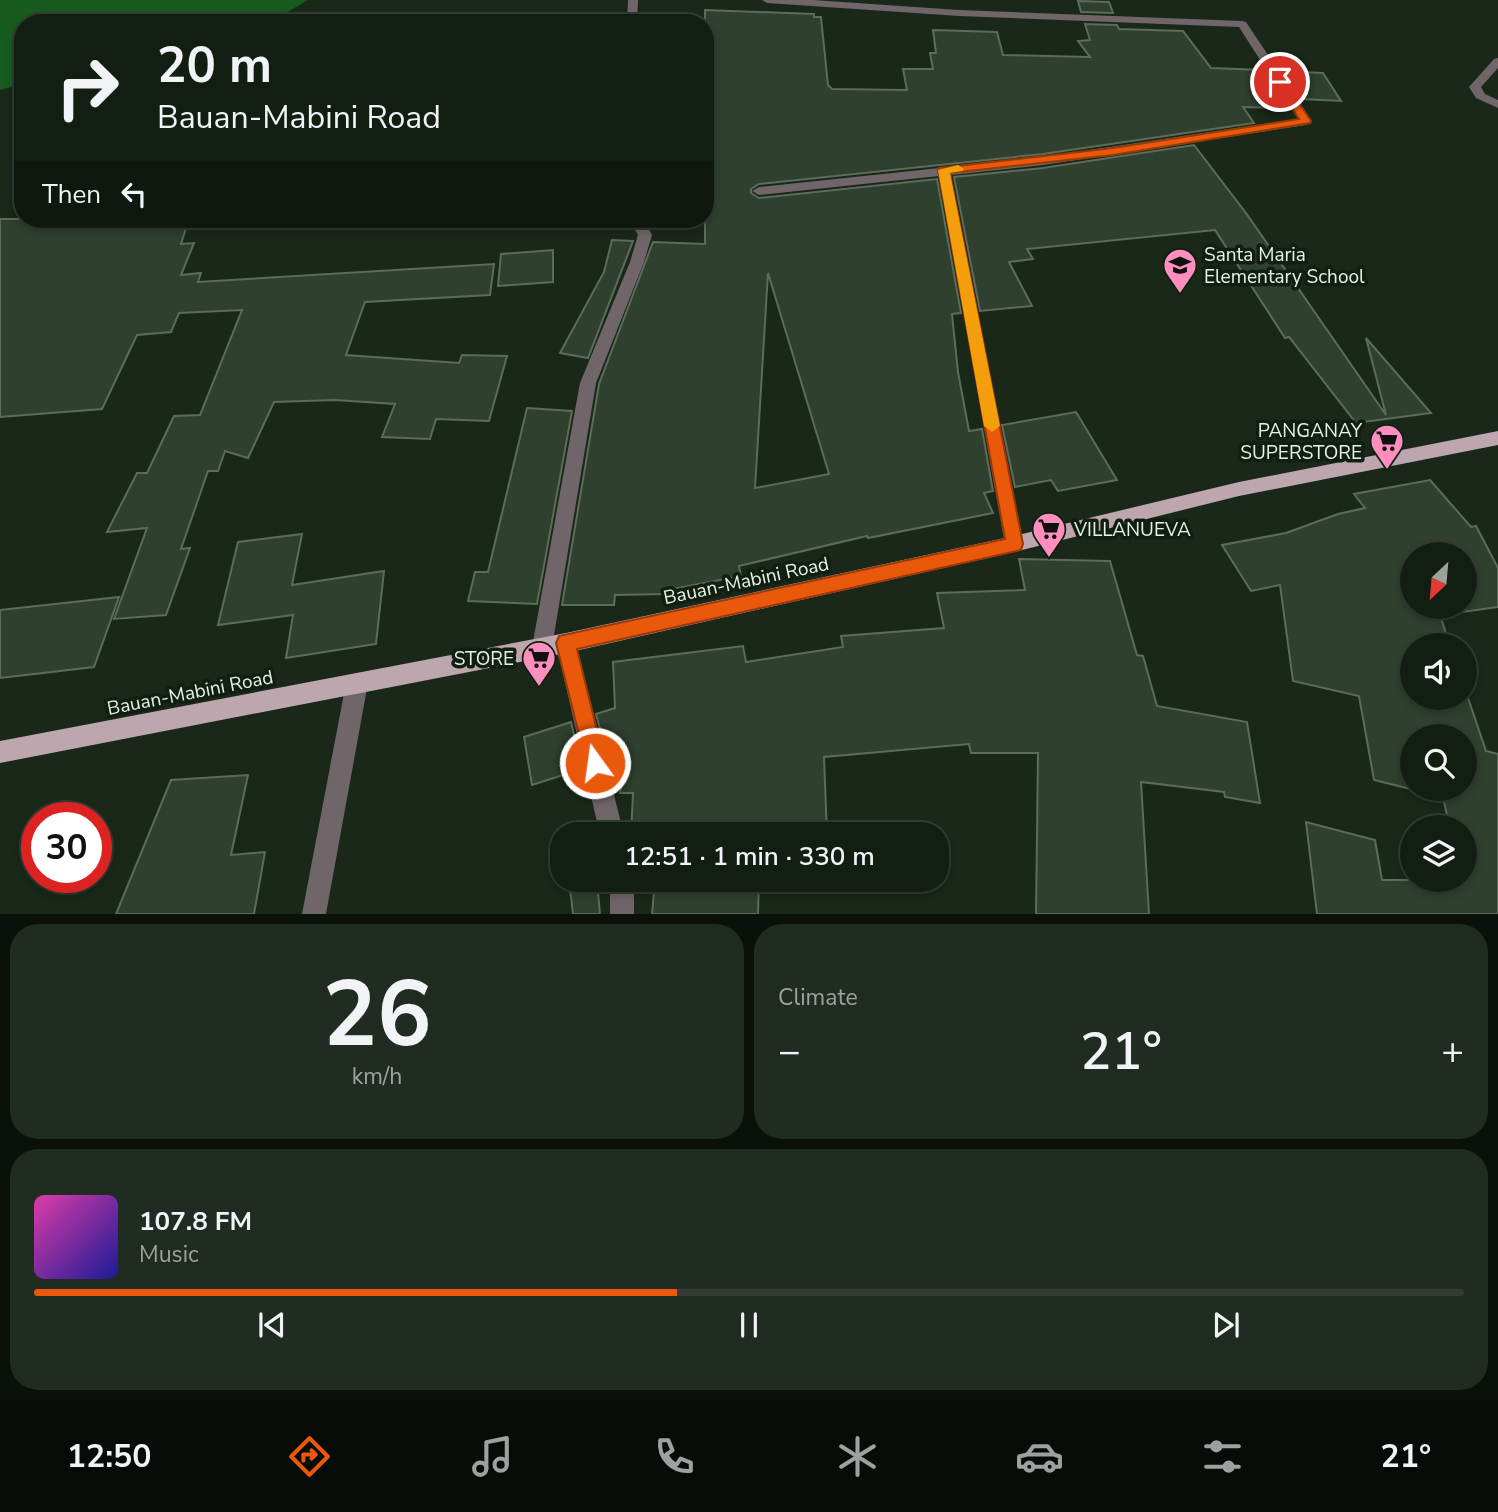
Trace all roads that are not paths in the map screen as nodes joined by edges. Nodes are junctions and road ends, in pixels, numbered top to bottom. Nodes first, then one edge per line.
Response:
1 (767, 0) edge
2 (1498, 61) edge
3 (1498, 104) edge
4 (944, 170) junction
5 (759, 191) dead end
6 (641, 228) edge
7 (1498, 438) edge
8 (1014, 544) junction
9 (566, 643) junction
10 (542, 647) junction
11 (357, 682) junction
12 (0, 752) edge
13 (609, 822) edge
14 (622, 892) edge
15 (314, 914) edge
16 (622, 914) edge

1 - 4 street
2 - 3 street
4 - 5 street
4 - 8 street
6 - 10 street
7 - 8 main road, Bauan-Mabini Road
8 - 9 main road, Bauan-Mabini Road
9 - 10 main road, Bauan-Mabini Road
9 - 13 street
10 - 11 main road, Bauan-Mabini Road
11 - 12 main road, Bauan-Mabini Road
11 - 15 street
14 - 16 street

